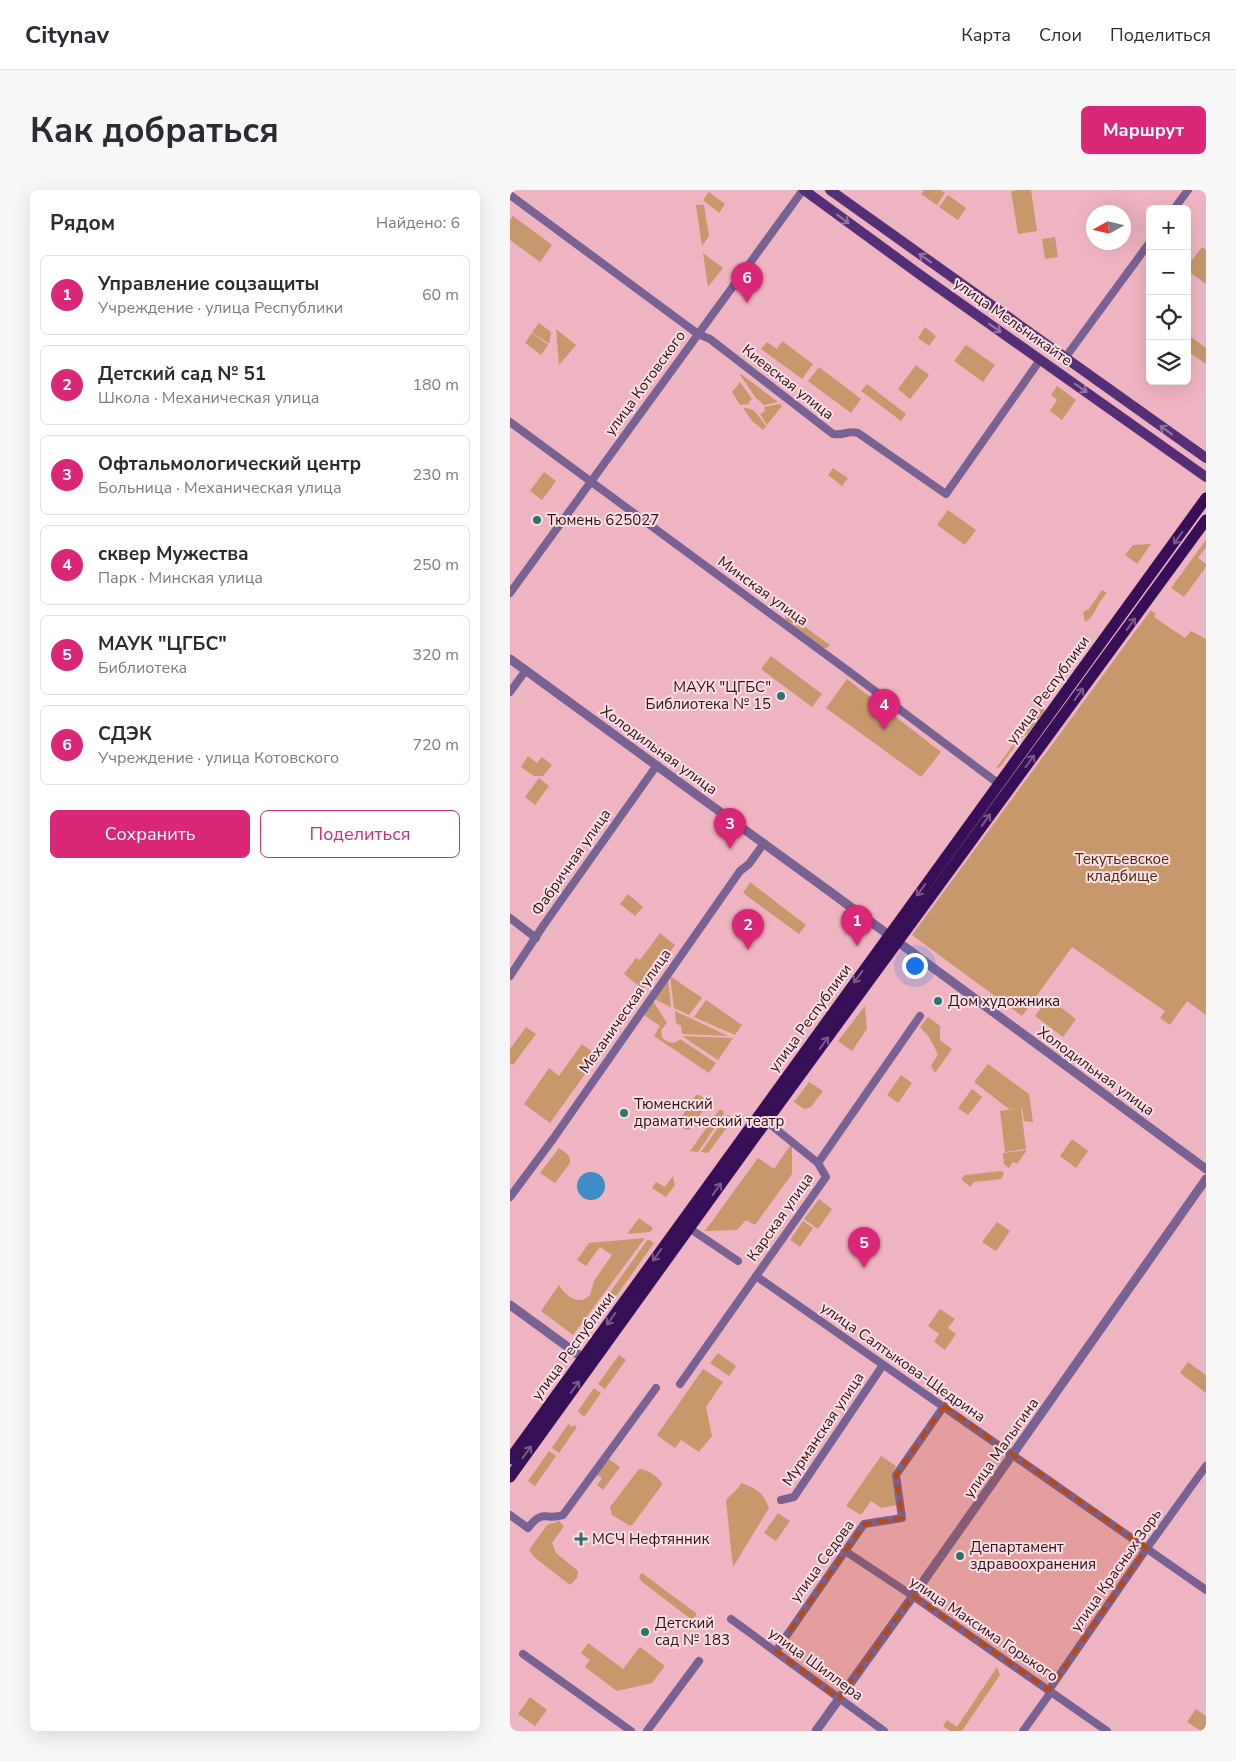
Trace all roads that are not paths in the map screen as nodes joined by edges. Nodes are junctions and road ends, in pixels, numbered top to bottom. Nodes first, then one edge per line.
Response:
1 (803, 190) edge
2 (830, 190) edge
3 (1188, 190) edge
4 (510, 195) edge
5 (1177, 205) edge
6 (1146, 247) edge
7 (698, 334) junction
8 (1065, 358) junction
9 (1040, 360) junction
10 (510, 422) edge
11 (1206, 458) edge
12 (1206, 477) edge
13 (591, 481) junction
14 (1206, 498) edge
15 (1206, 520) edge
16 (510, 593) edge
17 (510, 659) edge
18 (526, 670) junction
19 (510, 692) edge
20 (657, 765) junction
21 (999, 784) junction
22 (764, 843) junction
23 (510, 918) edge
24 (536, 938) junction
25 (893, 938) junction
26 (510, 976) edge
27 (920, 1016) dead end
28 (766, 1121) junction
29 (818, 1163) junction
30 (1206, 1169) edge
31 (1206, 1179) edge
32 (510, 1197) edge
33 (688, 1228) junction
34 (738, 1261) dead end
35 (756, 1276) junction
36 (510, 1305) edge
37 (587, 1362) junction
38 (883, 1365) junction
39 (680, 1384) dead end
40 (656, 1388) dead end
41 (944, 1406) junction
42 (1013, 1455) junction
43 (510, 1459) edge
44 (1206, 1466) edge
45 (510, 1476) edge
46 (781, 1500) dead end
47 (510, 1515) edge
48 (1147, 1548) junction
49 (845, 1551) junction
50 (1206, 1590) edge
51 (913, 1596) junction
52 (731, 1619) dead end
53 (776, 1651) junction
54 (523, 1654) dead end
55 (699, 1661) dead end
56 (1050, 1691) junction
57 (839, 1698) junction
58 (631, 1731) edge
59 (647, 1731) edge
60 (816, 1731) edge
61 (884, 1731) edge
62 (1023, 1731) edge
63 (1107, 1731) edge

1 - 7 street, улица Котовского
1 -> 9 main road, улица Мельникайте
8 -> 2 main road, улица Мельникайте
3 - 5 street
4 - 7 street, Киевская улица
6 - 8 street
7 - 9 street, Киевская улица
7 - 13 street, улица Котовского
11 -> 8 main road, улица Мельникайте
9 -> 12 main road, улица Мельникайте
10 - 13 street, Минская улица
13 - 16 street, улица Котовского
13 - 21 street, Минская улица
14 -> 21 main road, улица Республики
25 -> 15 main road, улица Республики
17 - 18 street, Холодильная улица
18 - 19 street
18 - 20 street, Холодильная улица
20 - 22 street, Холодильная улица
20 - 24 street, Фабричная улица
21 -> 25 main road, улица Республики
22 - 25 street, Холодильная улица
22 - 32 street, Механическая улица
23 - 24 street
24 - 26 street, Фабричная улица
28 -> 25 main road, улица Республики
25 - 30 street, Холодильная улица
25 -> 37 main road, улица Республики
27 - 29 street, Карская улица
28 - 29 street
33 -> 28 main road, улица Республики
29 - 35 street, Карская улица
31 - 42 street, улица Малыгина
33 - 34 street
33 - 37 main road, улица Республики
35 - 38 street, улица Салтыкова-Щедрина
35 - 39 street, Карская улица
36 - 37 street
37 - 43 main road, улица Республики
45 -> 37 main road, улица Республики
38 - 41 street, улица Салтыкова-Щедрина
38 - 46 street, Мурманская улица
40 - 47 street
41 - 42 street, улица Салтыкова-Щедрина
41 - 49 street, улица Седова
42 - 48 street, улица Салтыкова-Щедрина
42 - 51 street, улица Малыгина
44 - 48 street, улица Красных Зорь
48 - 50 street, улица Салтыкова-Щедрина
48 - 56 street, улица Красных Зорь
49 - 51 street, улица Максима Горького
49 - 53 street, улица Седова
51 - 56 street, улица Максима Горького
51 - 57 street, улица Малыгина
52 - 53 street, улица Шиллера
53 - 57 street, улица Шиллера
54 - 58 street
55 - 59 street
56 - 62 street, улица Красных Зорь
56 - 63 street, улица Максима Горького
57 - 60 street, улица Малыгина
57 - 61 street, улица Шиллера

